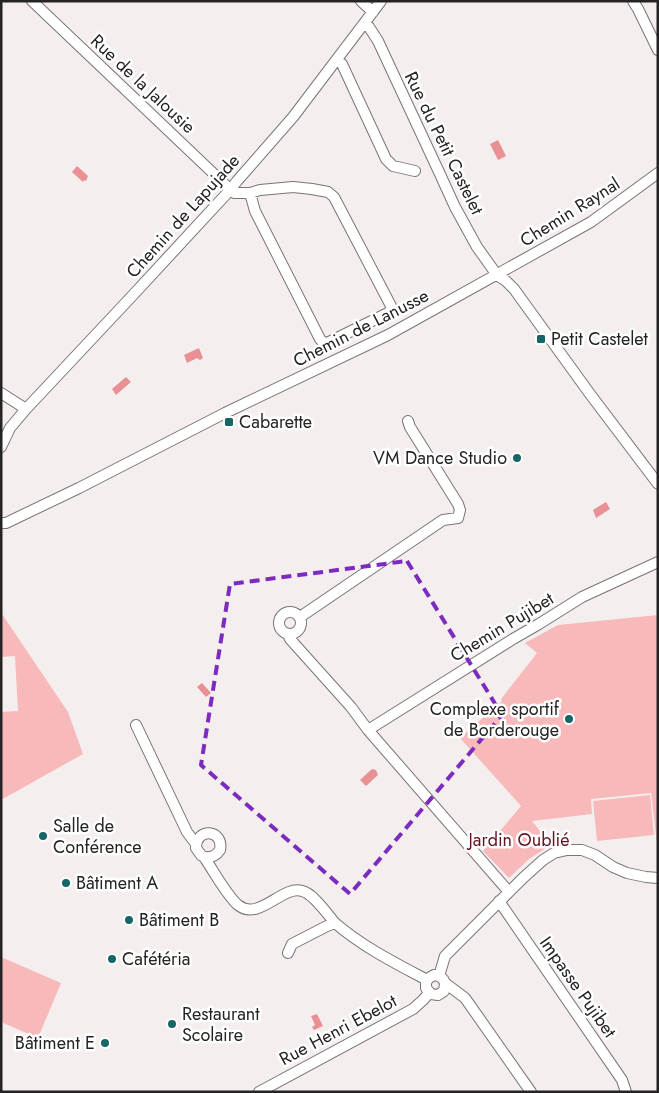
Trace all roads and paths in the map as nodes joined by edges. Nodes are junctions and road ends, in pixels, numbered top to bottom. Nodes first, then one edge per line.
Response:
1 (32, 1) edge
2 (361, 1) edge
3 (381, 1) edge
4 (632, 1) edge
5 (373, 12) junction
6 (364, 24) junction
7 (658, 50) edge
8 (337, 61) junction
9 (415, 171) dead end
10 (658, 173) edge
11 (231, 190) junction
12 (250, 193) junction
13 (497, 275) junction
14 (1, 393) edge
15 (26, 409) junction
16 (408, 421) dead end
17 (3, 441) edge
18 (658, 484) edge
19 (1, 523) edge
20 (658, 562) edge
21 (300, 617) junction
22 (288, 634) junction
23 (136, 725) dead end
24 (368, 730) junction
25 (196, 844) junction
26 (204, 857) junction
27 (658, 878) edge
28 (509, 892) junction
29 (499, 901) junction
30 (335, 923) junction
31 (288, 953) dead end
32 (442, 979) junction
33 (427, 980) junction
34 (434, 993) junction
35 (459, 994) junction
36 (259, 1092) edge
37 (531, 1092) edge
38 (626, 1092) edge

1 - 11 street, Rue de la Jalousie
2 - 5 street
3 - 5 street, Chemin de Lapujade
4 - 7 street
5 - 6 street, Chemin de Lapujade
6 - 8 street, Chemin de Lapujade
6 - 13 street, Rue du Petit Castelet
8 - 9 street
8 - 11 street, Chemin de Lapujade
10 - 13 street, Chemin Raynal
11 - 12 street
11 - 15 street, Chemin de Lapujade
12 - 12 street
13 - 18 street
13 - 19 street, Chemin de Lanusse
14 - 15 street
15 - 17 street, Chemin de Lapujade
16 - 21 street
20 - 24 street, Chemin Pujibet
21 - 22 street
21 - 22 street
22 - 24 street
23 - 25 street
24 - 28 street
25 - 26 street
25 - 26 street
26 - 30 street
27 - 28 street
28 - 29 street
29 - 32 street
29 - 38 street, Impasse Pujibet
30 - 31 street
30 - 33 street
32 - 33 street
32 - 34 street
32 - 35 street
33 - 34 street
34 - 35 street
34 - 36 street, Rue Henri Ebelot
35 - 37 street

